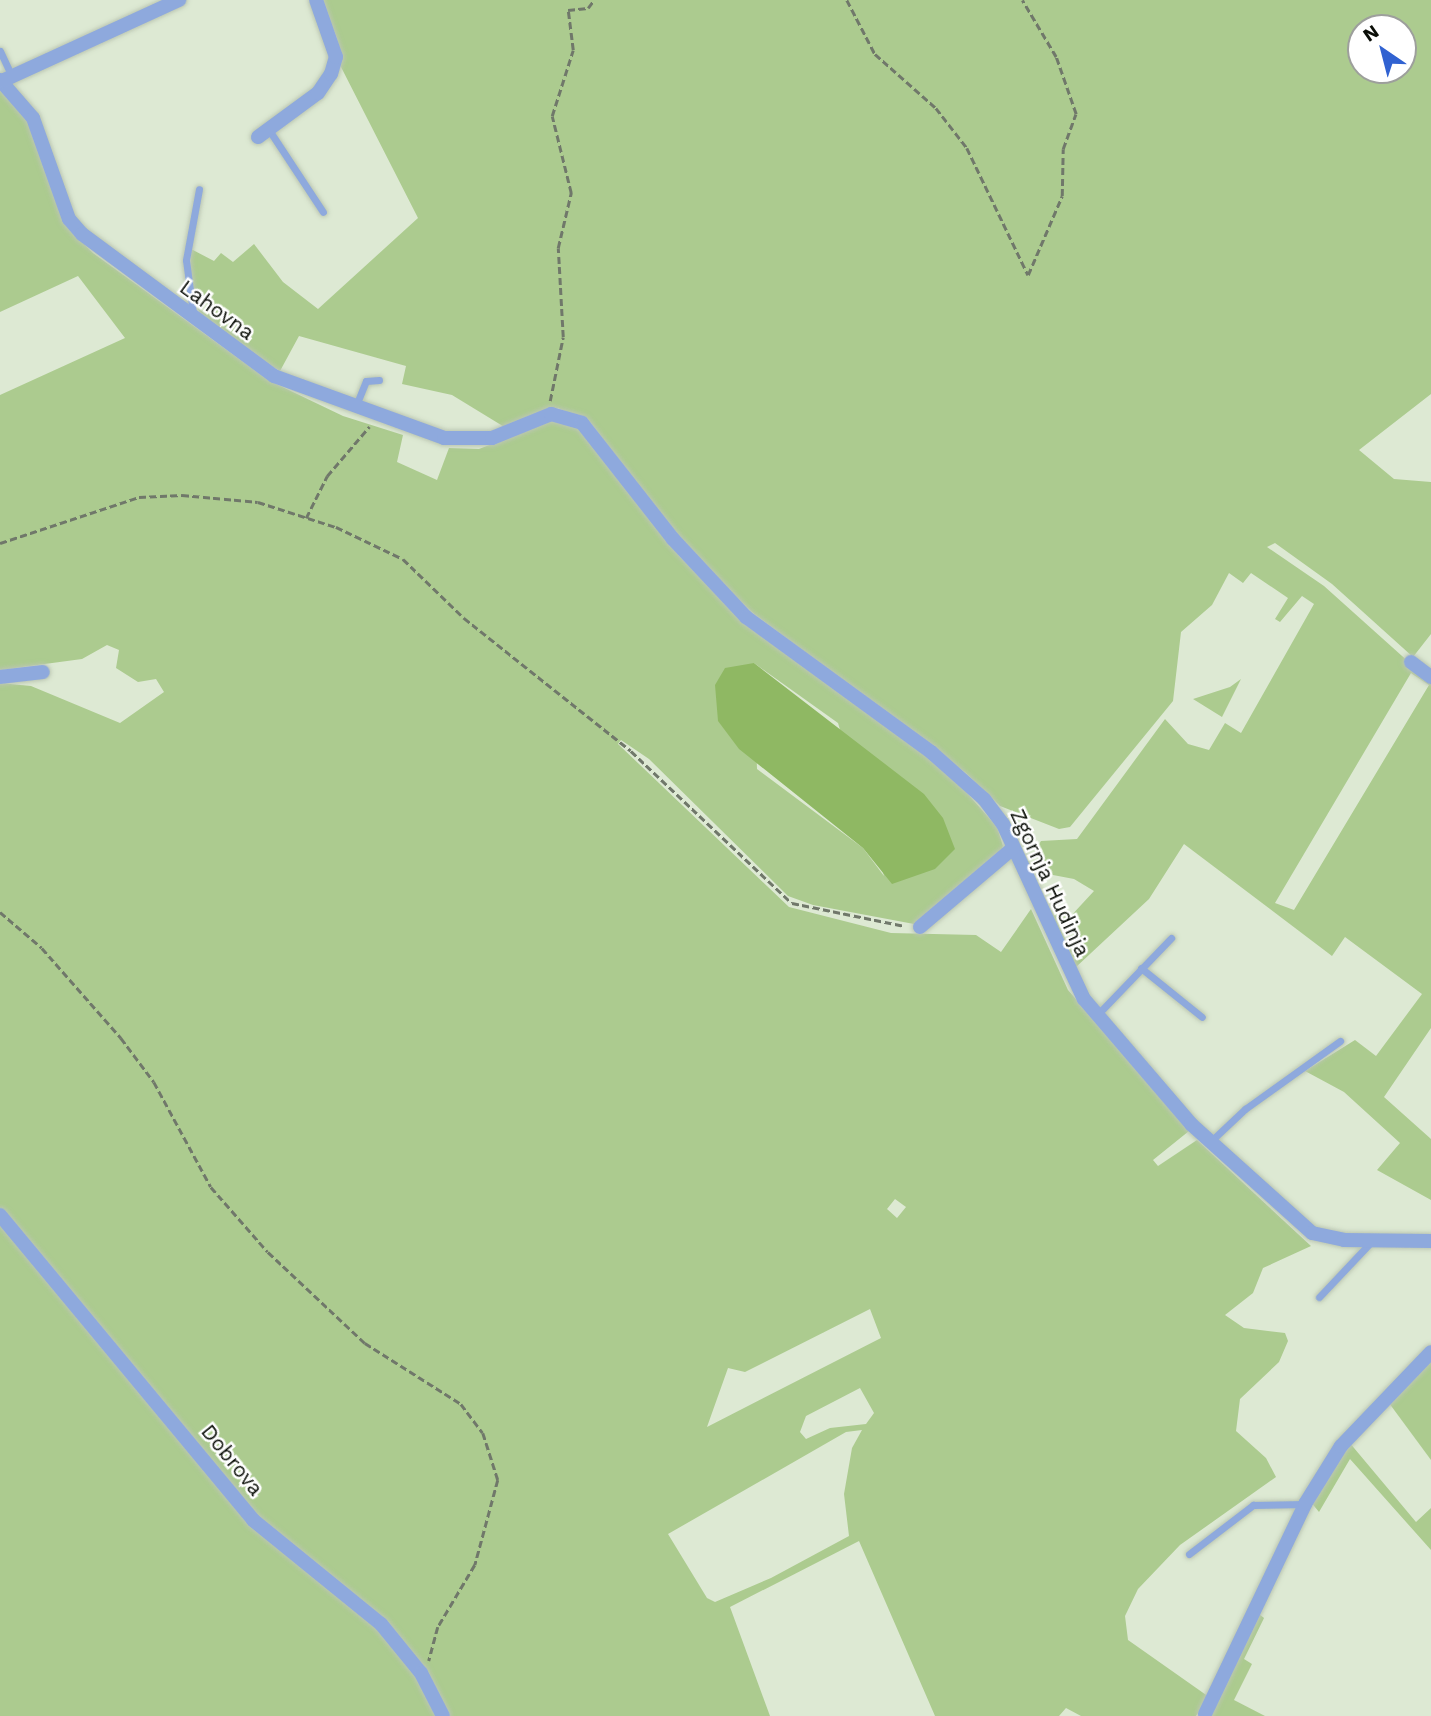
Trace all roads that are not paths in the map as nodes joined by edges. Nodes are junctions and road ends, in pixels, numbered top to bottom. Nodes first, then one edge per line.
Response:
1 (177, 0) edge
2 (316, 0) edge
3 (0, 51) edge
4 (4, 78) edge
5 (263, 133) joint
6 (199, 189) dead end
7 (323, 212) dead end
8 (194, 321) junction
9 (379, 380) dead end
10 (355, 409) junction
11 (551, 414) joint
12 (1411, 662) dead end
13 (43, 672) dead end
14 (1431, 676) edge
15 (0, 677) edge
16 (1013, 848) junction
17 (920, 927) road end
18 (1171, 938) dead end
19 (1141, 968) junction
20 (1096, 1016) junction
21 (1202, 1017) dead end
22 (1340, 1041) dead end
23 (1211, 1142) junction
24 (0, 1215) edge
25 (1374, 1238) junction
26 (1431, 1241) edge
27 (1319, 1297) dead end
28 (1431, 1352) edge
29 (1305, 1504) junction
30 (1189, 1554) dead end
31 (1205, 1714) dead end
32 (443, 1716) edge

1 - 4 street
2 - 5 street
3 - 4 lane
4 - 8 street, Lahovna
5 - 7 lane
6 - 8 lane
8 - 10 street, Lahovna
9 - 10 lane
10 - 11 street, Lahovna
11 - 16 street, Zgornja Hudinja
12 - 14 street
13 - 15 street
16 - 17 street
16 - 20 street, Zgornja Hudinja
18 - 19 lane
19 - 20 lane
19 - 21 lane
20 - 23 street, Zgornja Hudinja
22 - 23 lane
23 - 25 street, Zgornja Hudinja
24 - 32 street, Dobrova
25 - 26 street, Zgornja Hudinja
25 - 27 lane
28 - 29 street
29 - 30 lane
29 - 31 street

